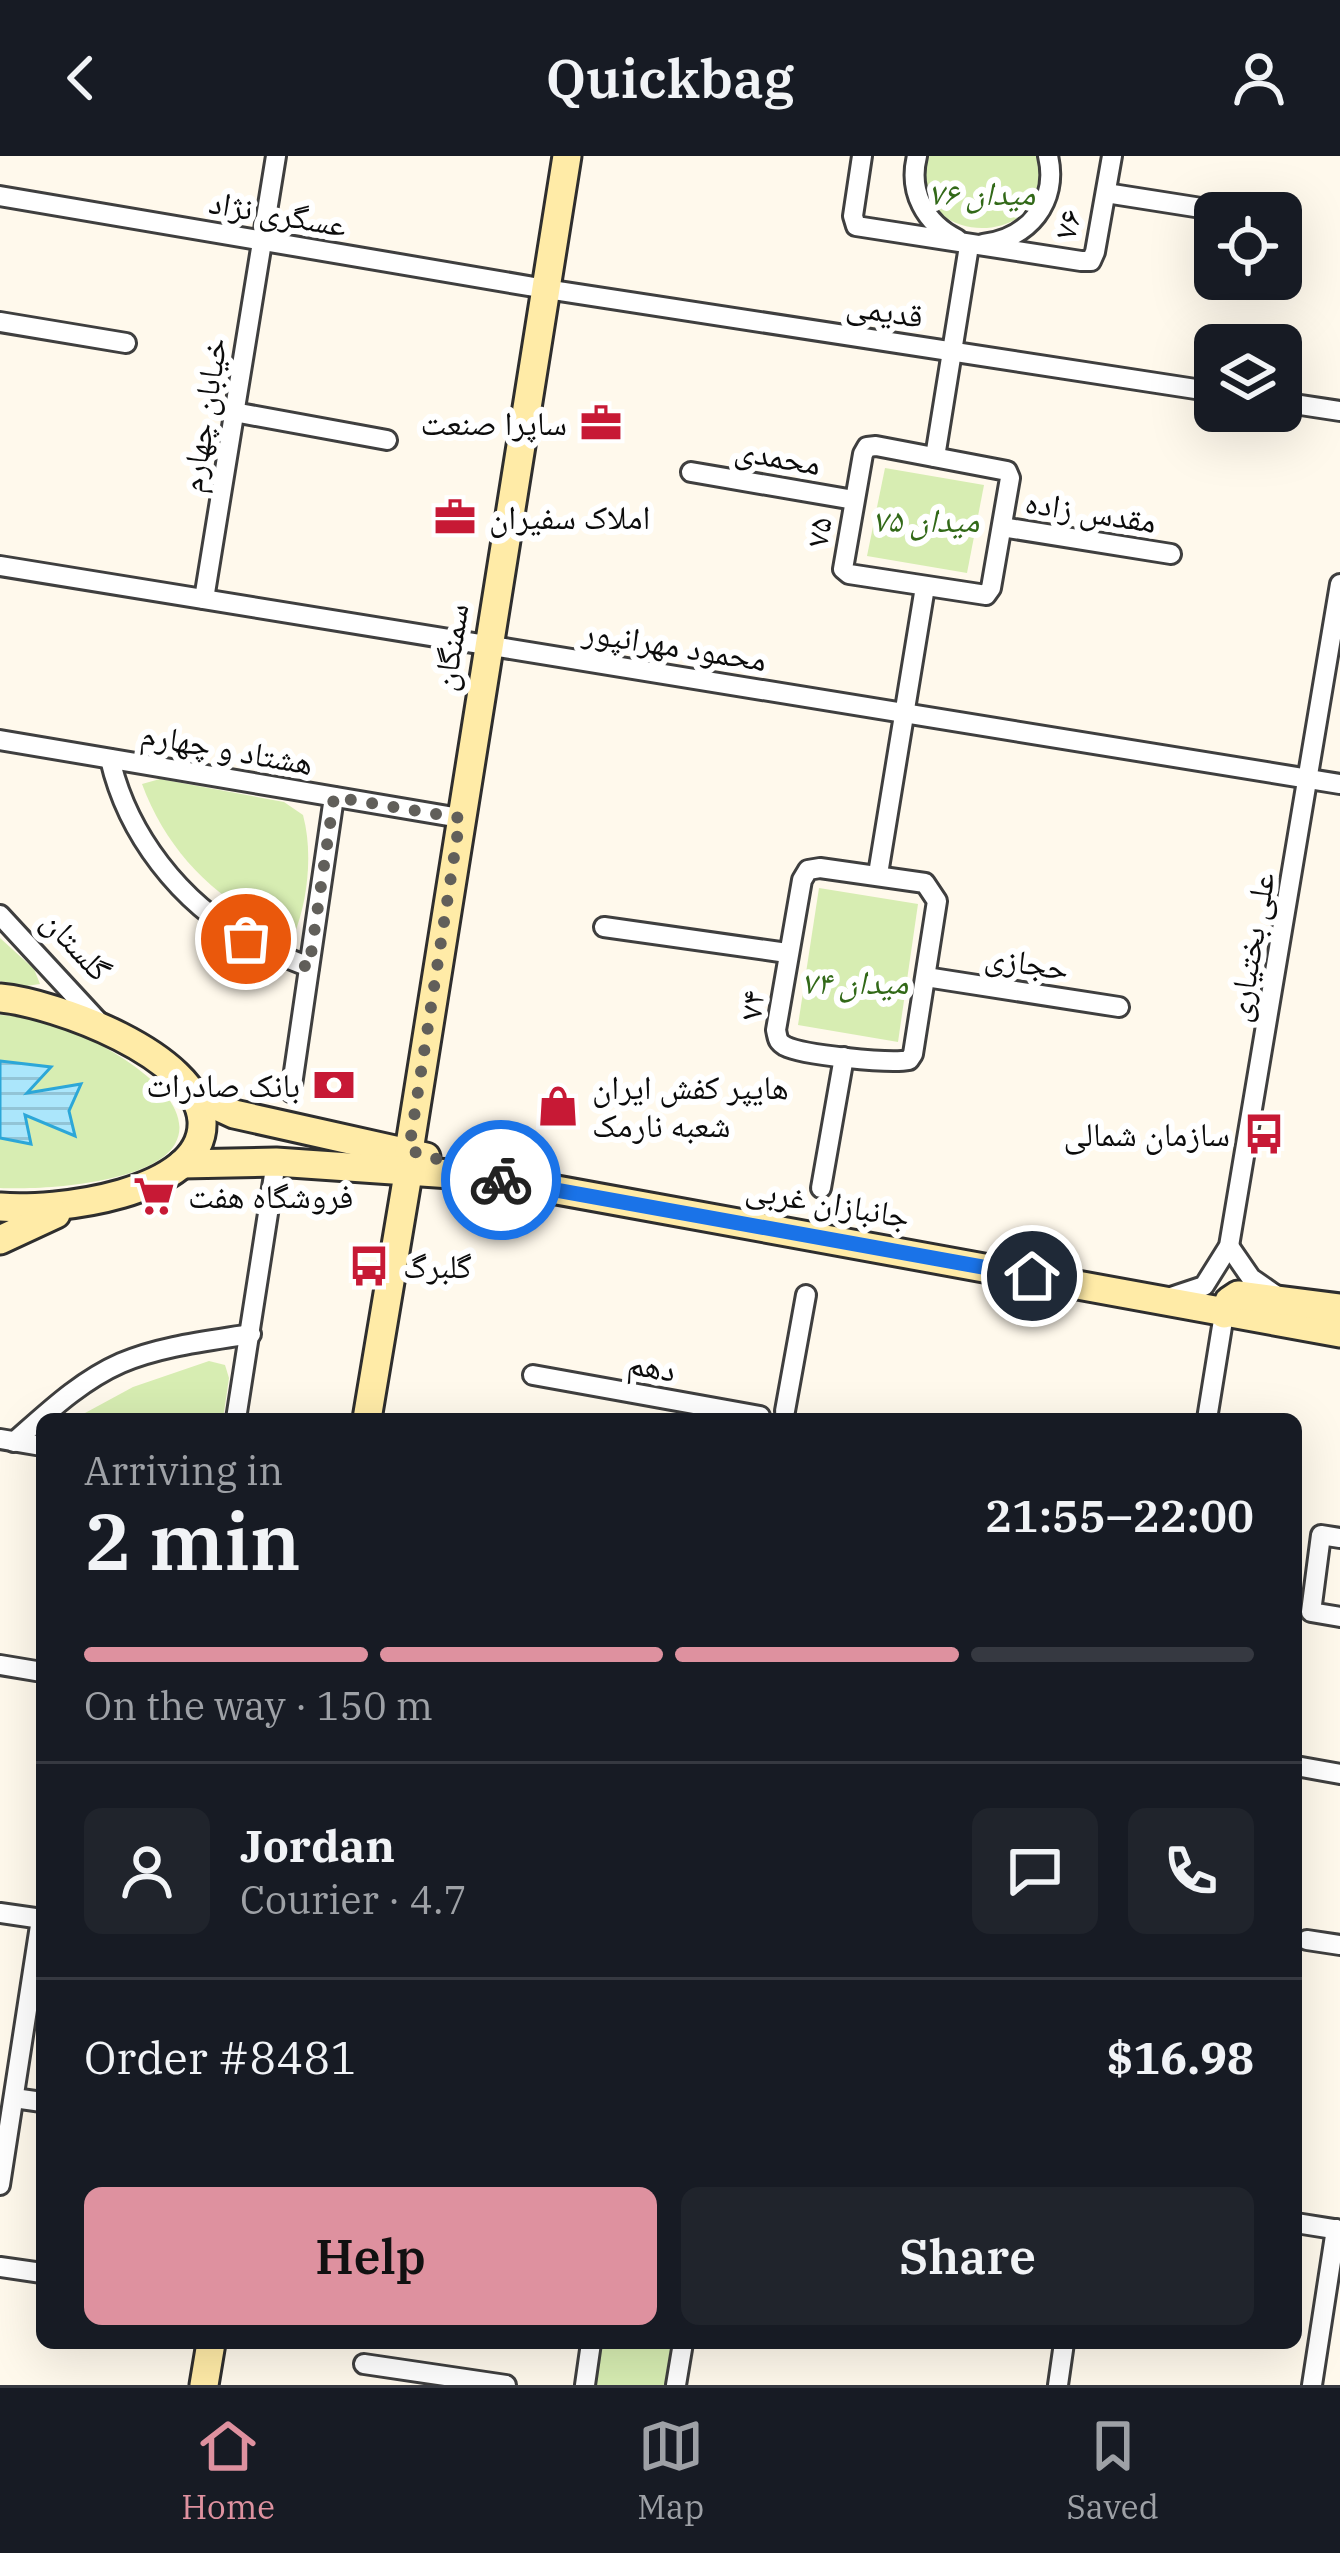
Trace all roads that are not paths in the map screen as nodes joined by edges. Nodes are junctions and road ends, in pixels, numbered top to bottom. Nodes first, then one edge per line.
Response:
1 (276, 156) edge
2 (568, 156) edge
3 (861, 156) edge
4 (917, 156) edge
5 (1048, 156) edge
6 (1112, 156) edge
7 (1106, 193) junction
8 (0, 196) edge
9 (1194, 207) edge
10 (262, 241) junction
11 (969, 246) junction
12 (546, 289) junction
13 (0, 322) edge
14 (126, 343) dead end
15 (953, 351) junction
16 (1194, 389) edge
17 (1302, 405) edge
18 (1340, 411) edge
19 (234, 412) junction
20 (387, 440) dead end
21 (935, 457) junction
22 (691, 472) dead end
23 (854, 500) junction
24 (1002, 527) junction
25 (1171, 554) dead end
26 (0, 566) edge
27 (1340, 584) edge
28 (925, 586) junction
29 (204, 599) junction
30 (487, 645) junction
31 (903, 713) junction
32 (0, 740) edge
33 (110, 759) junction
34 (1309, 779) junction
35 (1340, 784) edge
36 (334, 797) junction
37 (460, 818) junction
38 (878, 874) junction
39 (0, 915) edge
40 (604, 927) dead end
41 (787, 953) junction
42 (309, 968) junction
43 (926, 977) junction
44 (0, 998) edge
45 (1119, 1007) dead end
46 (102, 1024) junction
47 (844, 1057) junction
48 (290, 1092) dead end
49 (193, 1095) junction
50 (276, 1162) junction
51 (408, 1162) junction
52 (182, 1164) junction
53 (821, 1188) dead end
54 (0, 1207) edge
55 (71, 1207) junction
56 (0, 1240) edge
57 (1229, 1246) junction
58 (806, 1294) dead end
59 (1163, 1299) junction
60 (1281, 1299) junction
61 (1340, 1309) edge
62 (1224, 1314) junction
63 (1340, 1333) edge
64 (251, 1334) junction
65 (533, 1375) dead end
66 (43, 1413) edge
67 (237, 1413) edge
68 (368, 1413) edge
69 (732, 1413) edge
70 (792, 1413) edge
71 (1209, 1413) edge
72 (36, 1419) edge
73 (7, 1441) edge
74 (1340, 1538) edge
75 (1340, 1617) edge
76 (0, 1665) edge
77 (36, 1671) edge
78 (1302, 1767) edge
79 (1340, 1774) edge
80 (0, 1912) edge
81 (36, 1918) edge
82 (1306, 1940) dead end
83 (1340, 1945) edge
84 (36, 1957) edge
85 (14, 2098) junction
86 (36, 2101) edge
87 (0, 2186) edge
88 (1302, 2224) edge
89 (1338, 2230) edge
90 (0, 2267) edge
91 (36, 2272) edge
92 (211, 2349) edge
93 (590, 2349) edge
94 (682, 2349) edge
95 (1063, 2349) edge
96 (364, 2364) dead end
97 (204, 2385) edge
98 (506, 2385) edge
99 (584, 2385) edge
100 (676, 2385) edge
101 (1058, 2385) edge
102 (1312, 2385) edge

1 - 10 street, خیابان چهارم
2 - 12 main road, سمنگان
3 - 11 street, ۷۶
4 - 11 street
5 - 11 street, ۷۶
6 - 7 street, ۷۶
7 - 9 street
7 - 11 street, ۷۶
8 - 10 street, عسگری نژاد
10 - 12 street, عسگری نژاد
10 - 19 street, خیابان چهارم
11 - 15 street
12 - 15 street, قدیمی
12 - 30 main road, سمنگان
13 - 14 street
15 - 16 street, قدیمی
15 - 21 street
17 - 18 street
19 - 20 street
19 - 29 street, خیابان چهارم
21 - 23 street, ۷۵
21 - 24 street, ۷۵
22 - 23 street, محمدی
23 - 28 street, ۷۵
24 - 25 street, مقدس زاده
24 - 28 street, ۷۵
26 - 29 street, محمود مهرانپور
27 - 34 street, علی بختیاری
28 - 31 street
29 - 30 street, محمود مهرانپور
30 - 31 street, محمود مهرانپور
30 - 37 main road, سمنگان
31 - 34 street, محمود مهرانپور
31 - 38 street
32 - 33 street, هشتاد و چهارم
33 - 36 street, هشتاد و چهارم
33 - 42 street, هشتاد و چهارم
34 - 35 street, محمود مهرانپور
34 - 57 street, علی بختیاری
36 - 37 street, هشتاد و چهارم
36 - 42 street, هشتاد و چهارم
37 - 51 main road, سمنگان
38 - 41 street, ۷۴
38 - 43 street, ۷۴
39 - 46 street, گلستان
40 - 41 street
41 - 47 street, ۷۴
42 - 48 street, هشتاد و چهارم
43 - 45 street, حجازی
43 - 47 street, ۷۴
44 - 46 main road
46 - 49 main road
47 - 53 street
49 - 51 main road, جانبازان غربی
49 - 52 main road
50 - 51 main road, جانبازان غربی
50 - 52 main road, جانبازان غربی
50 - 64 street
51 - 59 main road, جانبازان غربی
51 - 68 main road, سمنگان
52 - 55 main road
54 - 55 main road
55 - 56 main road
57 - 59 street
57 - 60 street
58 - 70 street
59 - 62 main road, جانبازان غربی
60 - 61 main road
60 - 62 main road
62 - 63 main road, جانبازان غربی
62 - 71 street
64 - 66 street
64 - 67 street
65 - 69 street, دهم
72 - 73 street
74 - 75 street
76 - 77 street
78 - 79 street
80 - 81 street
82 - 83 street
84 - 85 street
85 - 86 street
85 - 87 street
88 - 89 street
89 - 102 street
90 - 91 street
92 - 97 main road
93 - 99 street
94 - 100 street
95 - 101 street
96 - 98 street

